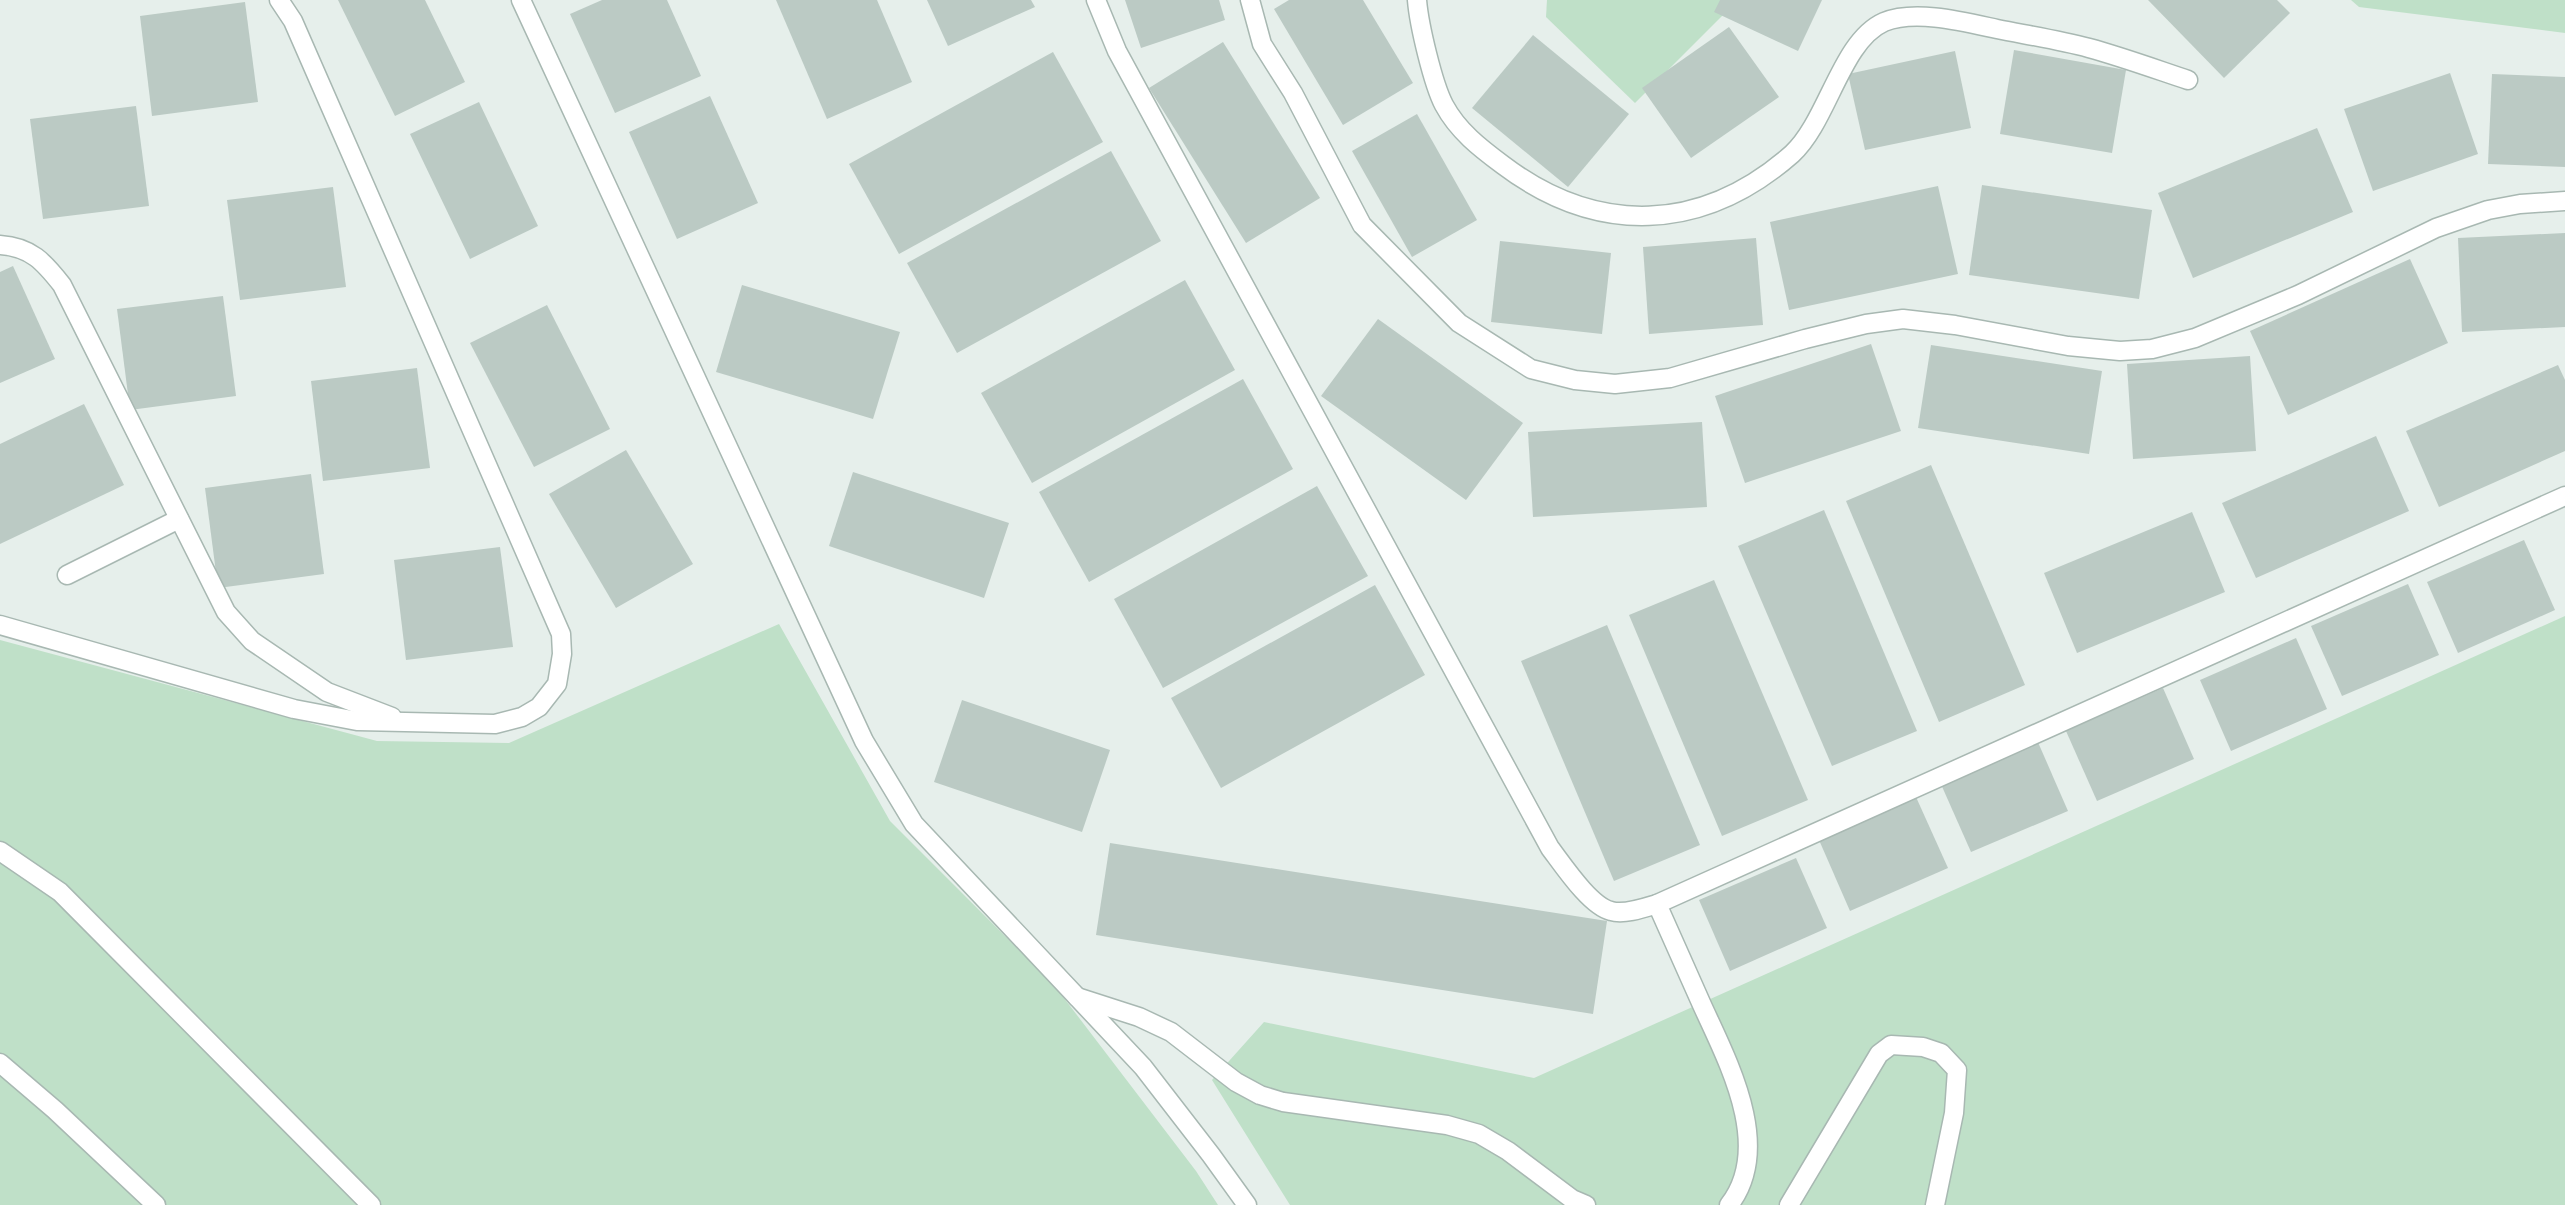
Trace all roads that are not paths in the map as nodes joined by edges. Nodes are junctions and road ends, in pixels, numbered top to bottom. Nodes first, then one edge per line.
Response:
1 (279, 0) edge
2 (521, 0) edge
3 (1096, 0) edge
4 (1250, 0) edge
5 (1417, 0) edge
6 (2188, 80) dead end
7 (2565, 201) edge
8 (0, 245) edge
9 (2565, 496) edge
10 (179, 519) junction
11 (67, 574) dead end
12 (0, 625) edge
13 (405, 722) junction
14 (0, 850) edge
15 (1657, 904) junction
16 (1077, 997) junction
17 (0, 1063) edge
18 (156, 1205) edge
19 (371, 1205) edge
20 (1247, 1205) edge
21 (1586, 1205) edge
22 (1729, 1205) edge
23 (1789, 1205) edge
24 (1935, 1205) edge

1 - 13 street
2 - 16 street
3 - 15 street
4 - 7 street
5 - 6 street
8 - 10 street
9 - 15 street
10 - 11 street
10 - 13 street
12 - 13 street
14 - 19 street
15 - 22 street
16 - 20 street
16 - 21 street
17 - 18 street
23 - 24 street

